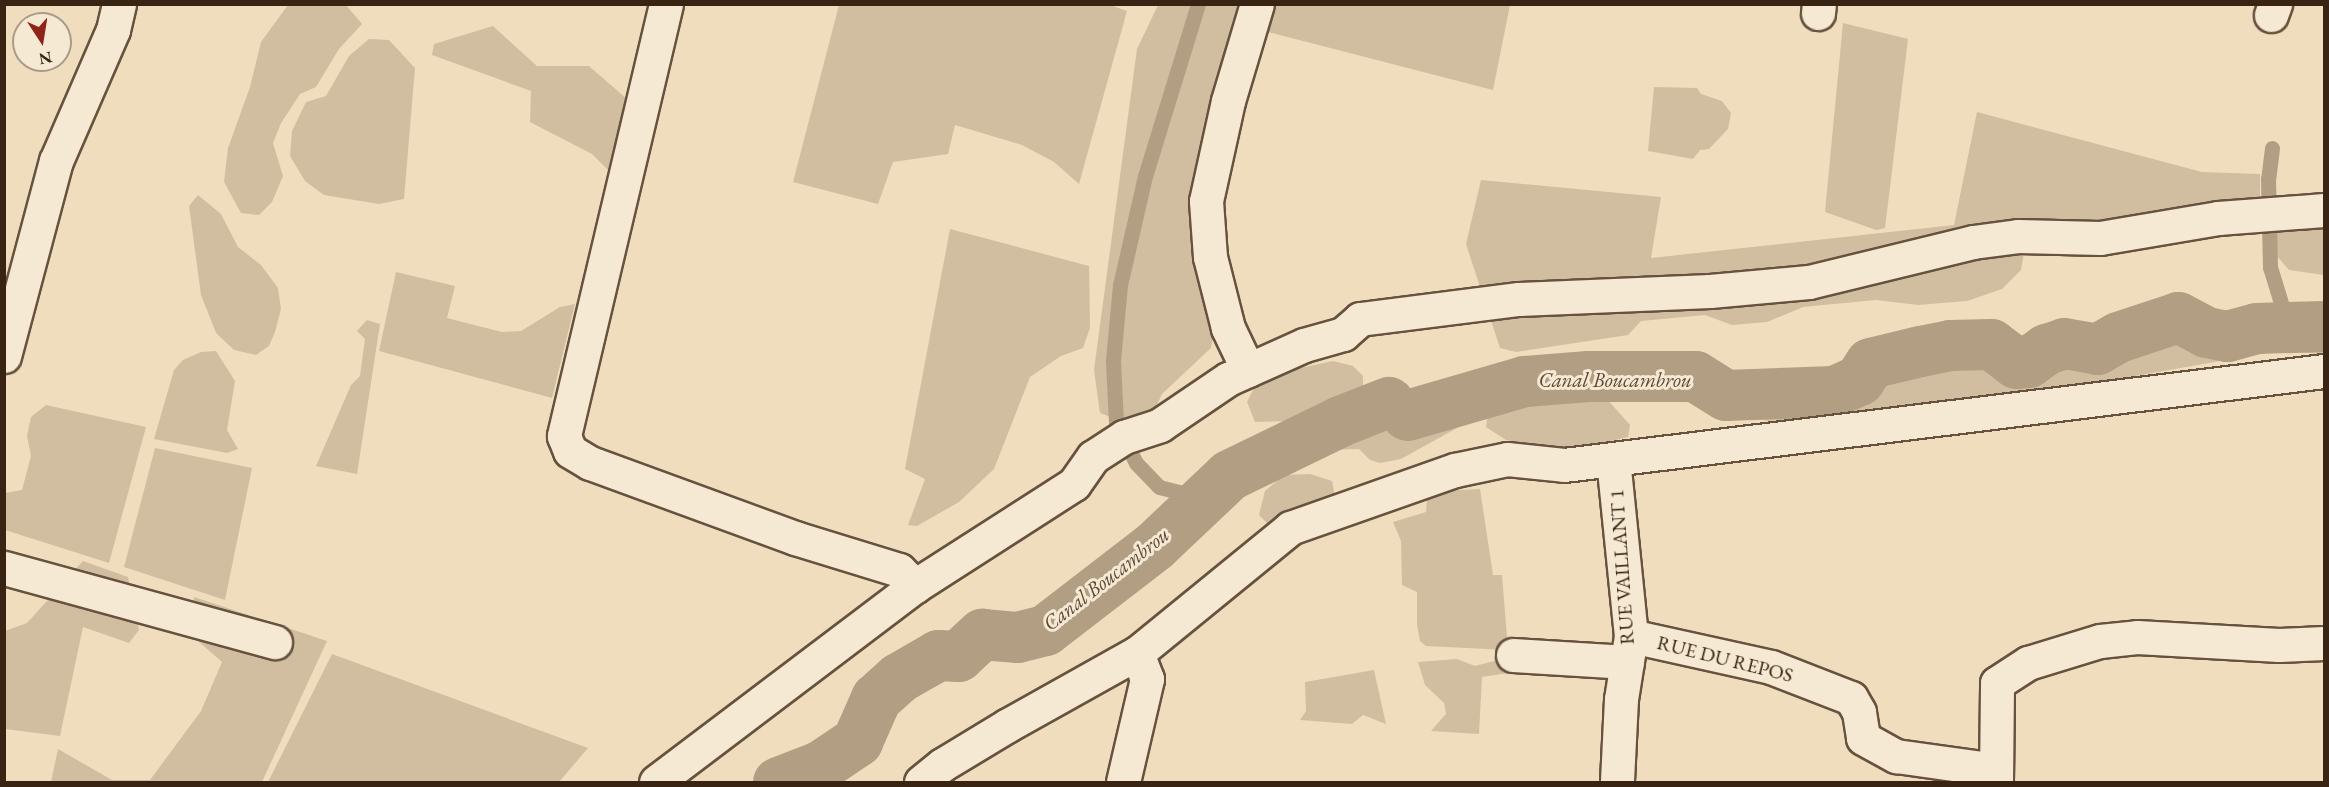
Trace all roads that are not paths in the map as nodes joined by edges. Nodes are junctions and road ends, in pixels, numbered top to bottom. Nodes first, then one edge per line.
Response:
1 (119, 4) edge
2 (666, 4) edge
3 (1257, 4) edge
4 (2325, 210) edge
5 (4, 356) edge
6 (1248, 370) junction
7 (2325, 371) edge
8 (1613, 459) junction
9 (4, 568) edge
10 (915, 586) junction
11 (275, 642) dead end
12 (2325, 643) edge
13 (1629, 649) junction
14 (1137, 653) junction
15 (1513, 655) dead end
16 (1995, 776) edge
17 (656, 783) edge
18 (921, 783) edge
19 (1123, 783) edge
20 (1617, 783) edge

1 - 5 street
2 - 10 street
3 - 6 street
4 - 6 street
6 - 10 street
7 - 8 street
8 - 13 street, RUE VAILLANT 1
8 - 14 street
9 - 11 street
10 - 17 street
12 - 16 street
13 - 15 street
13 - 16 street, RUE DU REPOS
13 - 20 street, RUE VAILLANT 1
14 - 18 street
14 - 19 street

